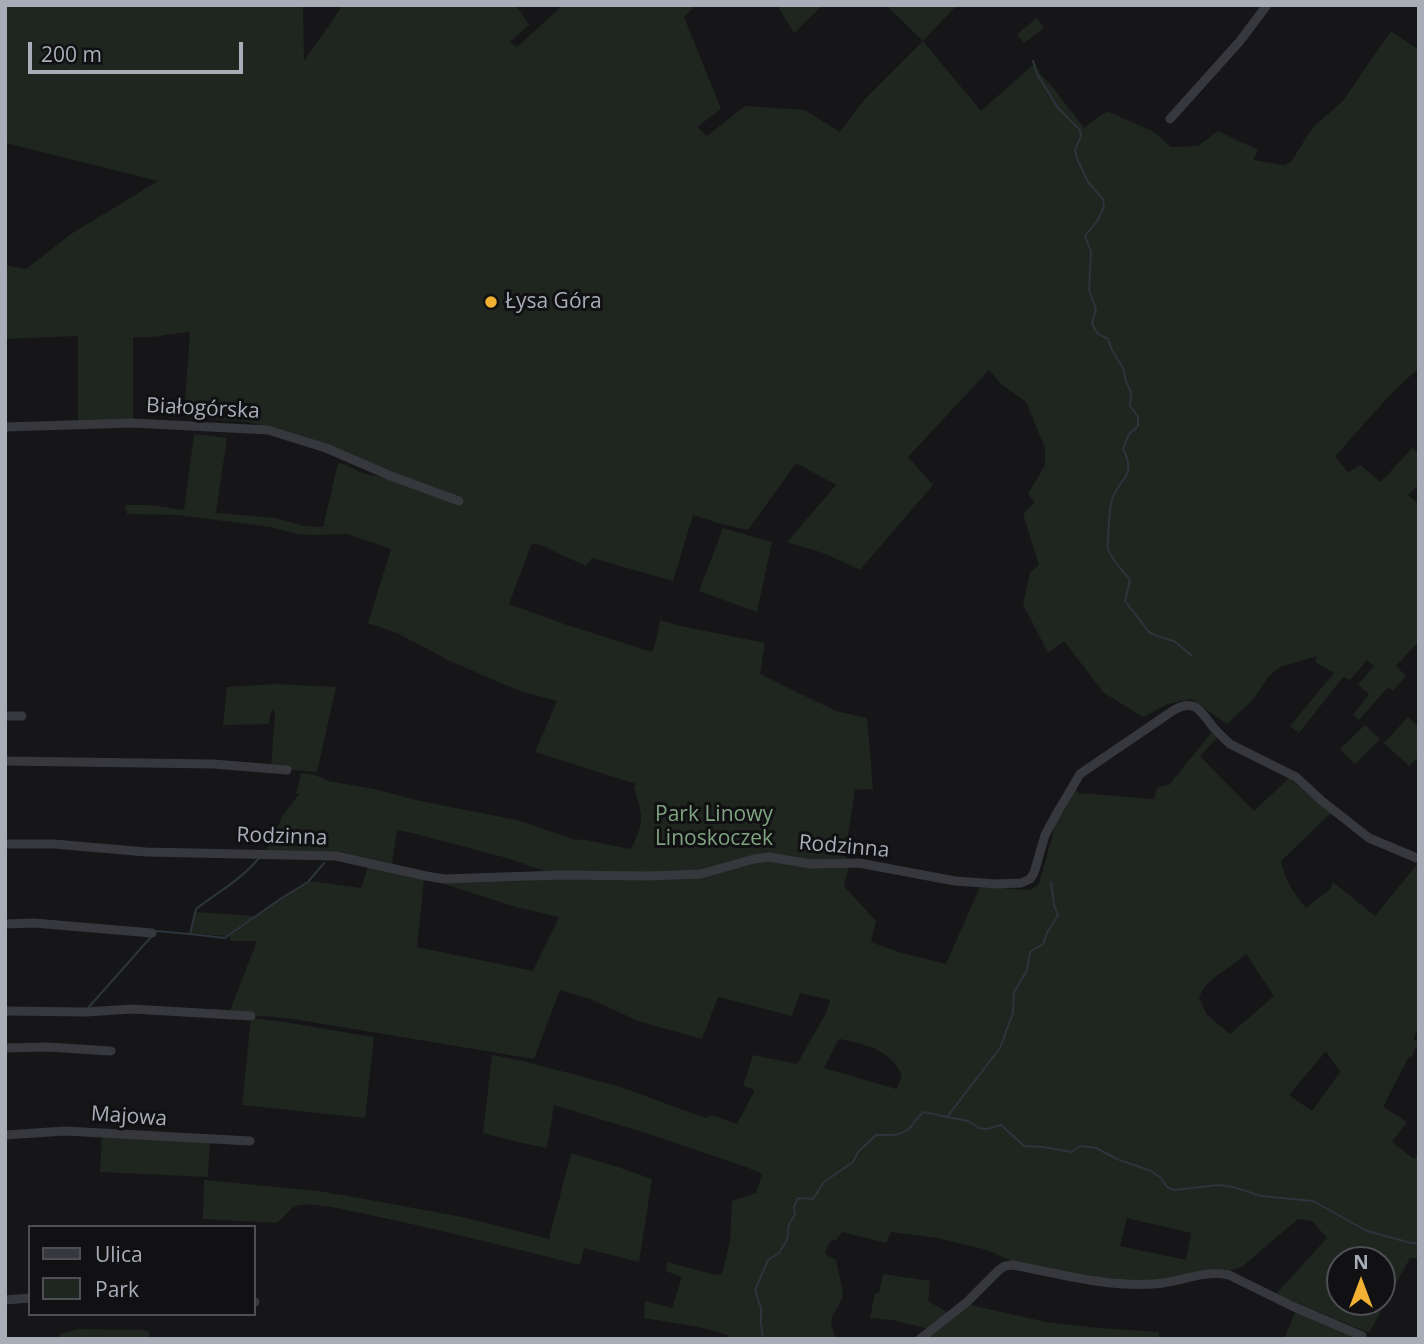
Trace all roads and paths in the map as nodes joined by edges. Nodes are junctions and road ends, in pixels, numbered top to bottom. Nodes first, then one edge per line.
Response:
1 (1267, 5) edge
2 (1170, 118) dead end
3 (5, 427) edge
4 (459, 501) dead end
5 (5, 716) edge
6 (22, 716) dead end
7 (5, 761) edge
8 (287, 770) dead end
9 (5, 844) edge
10 (1419, 859) edge
11 (5, 925) edge
12 (152, 933) dead end
13 (5, 1011) edge
14 (251, 1016) dead end
15 (5, 1048) edge
16 (111, 1051) dead end
17 (5, 1135) edge
18 (250, 1141) dead end
19 (28, 1298) edge
20 (5, 1300) edge
21 (1362, 1336) dead end
22 (920, 1339) edge

1 - 2 street
3 - 4 street, Białogórska
5 - 6 street
7 - 8 street
9 - 10 street, Rodzinna
11 - 12 street
13 - 14 street
15 - 16 street
17 - 18 street, Majowa
19 - 20 street
21 - 22 street

